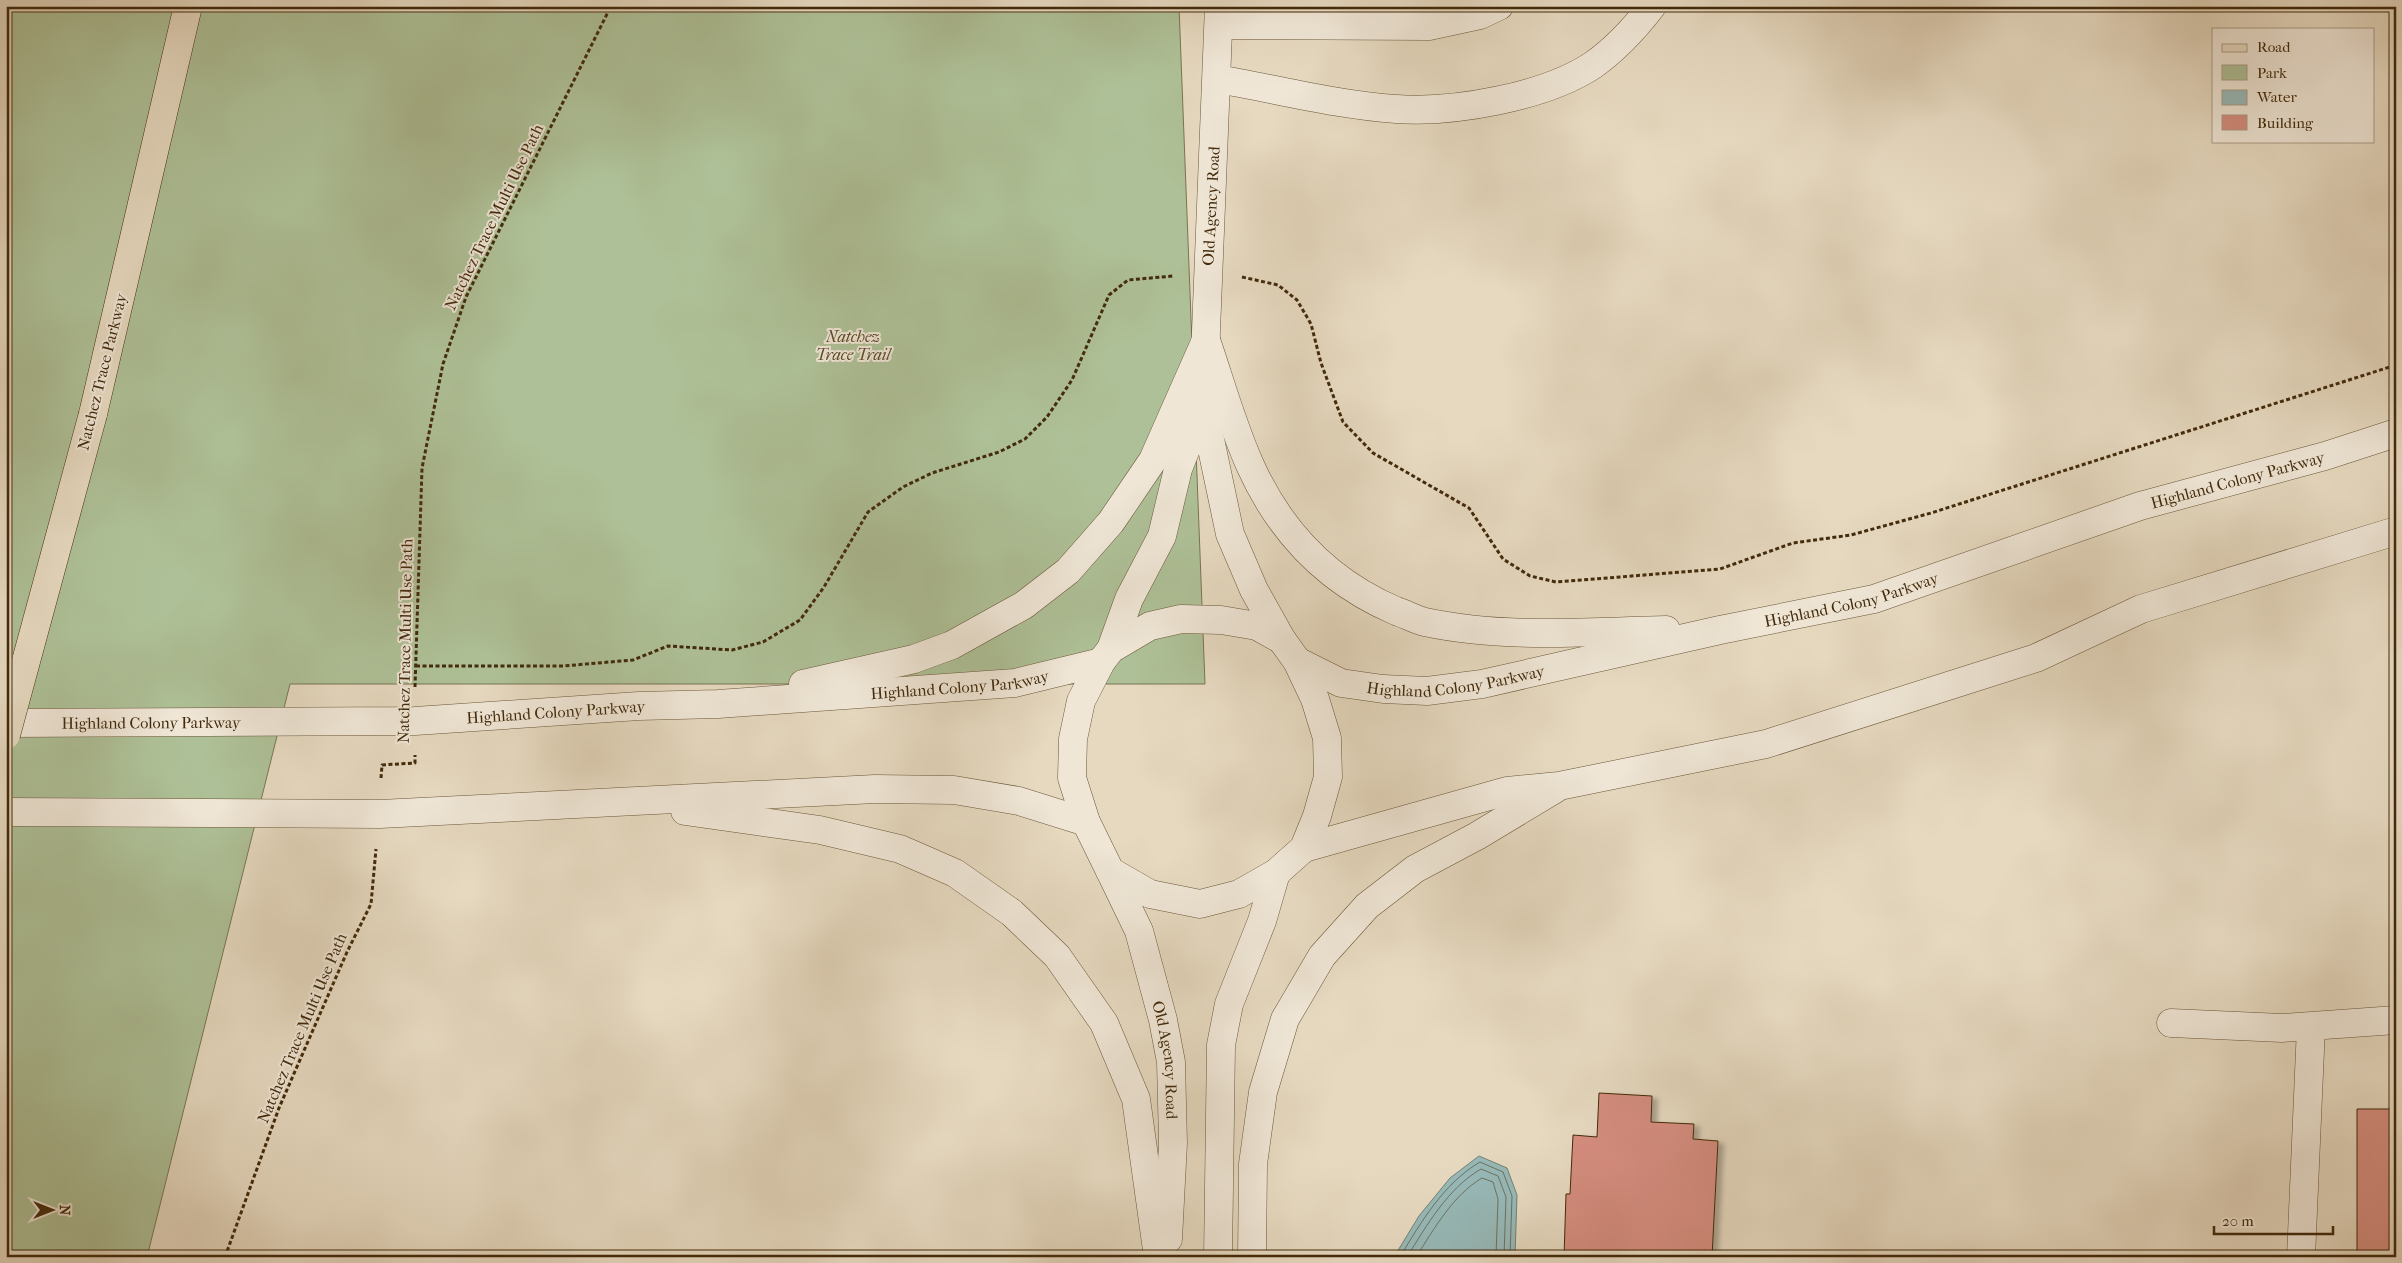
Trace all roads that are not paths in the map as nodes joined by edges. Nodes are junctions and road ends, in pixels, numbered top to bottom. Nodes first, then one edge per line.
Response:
1 (188, 6) edge
2 (1499, 6) edge
3 (1652, 6) edge
4 (1219, 16) edge
5 (1217, 79) junction
6 (1206, 340) junction
7 (1203, 406) junction
8 (2396, 433) edge
9 (2396, 531) edge
10 (1720, 630) junction
11 (1290, 651) junction
12 (1106, 655) junction
13 (718, 704) junction
14 (6, 723) edge
15 (6, 735) edge
16 (1559, 786) junction
17 (619, 802) junction
18 (6, 812) edge
19 (1086, 822) junction
20 (1304, 848) junction
21 (1110, 871) junction
22 (1276, 874) junction
23 (2396, 1020) edge
24 (2171, 1023) dead end
25 (2311, 1027) junction
26 (1158, 1257) edge
27 (1167, 1257) edge
28 (1218, 1257) edge
29 (1252, 1257) edge
30 (2302, 1257) edge

1 - 15 main road, Natchez Trace Parkway, bridge
2 - 4 street
3 - 5 street
4 - 5 street, Old Agency Road
5 - 6 street, Old Agency Road
6 - 7 street, Old Agency Road
6 - 10 street
6 - 13 street
7 - 11 street, Old Agency Road
7 - 12 street, Old Agency Road
8 - 10 street, Highland Colony Parkway
9 - 16 street
10 - 11 street, Highland Colony Parkway
11 - 12 street, Highland Colony Parkway
11 - 20 street, Old Agency Road
12 - 13 street, Highland Colony Parkway
12 - 19 street, Old Agency Road
13 - 14 street, Highland Colony Parkway
16 - 20 street
16 - 29 street
17 - 18 street
17 - 19 street
17 - 26 street
19 - 21 street, Old Agency Road
20 - 22 street
21 - 22 street
21 - 27 street, Old Agency Road
22 - 28 street
23 - 25 street
24 - 25 street
25 - 30 street

